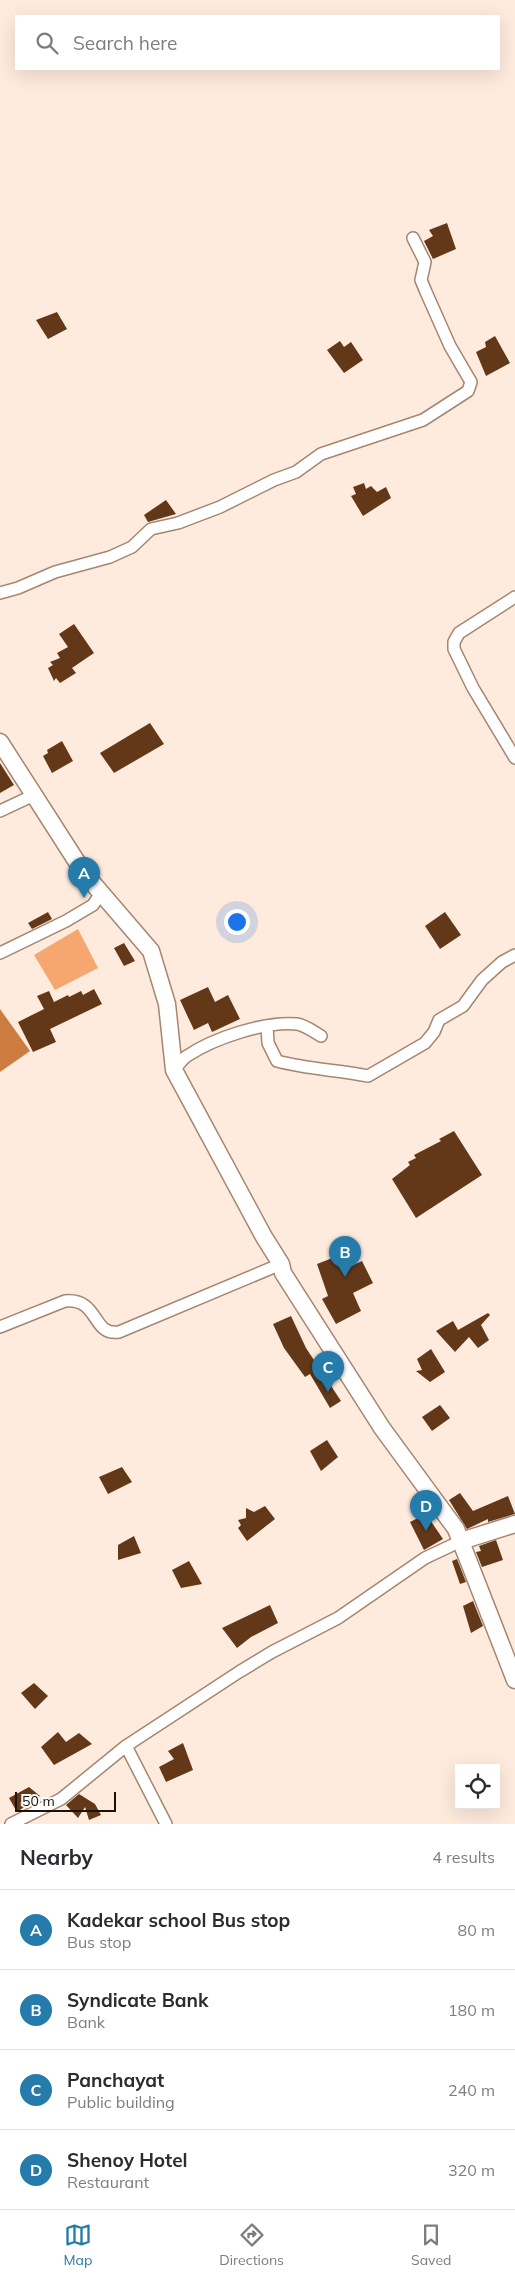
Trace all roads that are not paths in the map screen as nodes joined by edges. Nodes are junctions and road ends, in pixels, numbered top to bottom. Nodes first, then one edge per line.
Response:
1 (413, 238) dead end
2 (0, 593) edge
3 (515, 596) edge
4 (0, 742) edge
5 (515, 758) edge
6 (34, 795) junction
7 (0, 811) edge
8 (101, 893) junction
9 (0, 953) edge
10 (515, 955) edge
11 (267, 1026) junction
12 (321, 1036) dead end
13 (174, 1070) junction
14 (281, 1264) junction
15 (0, 1327) edge
16 (515, 1524) edge
17 (461, 1541) junction
18 (515, 1680) edge
19 (126, 1746) junction
20 (11, 1824) edge
21 (166, 1824) edge

1 - 2 street
3 - 5 street
4 - 6 main road
6 - 7 street
6 - 8 main road
8 - 9 street
8 - 13 main road
10 - 11 street
11 - 12 street
11 - 13 street
13 - 14 main road
14 - 15 street
14 - 17 main road
16 - 17 main road
17 - 18 main road
17 - 19 street
19 - 20 street
19 - 21 street

